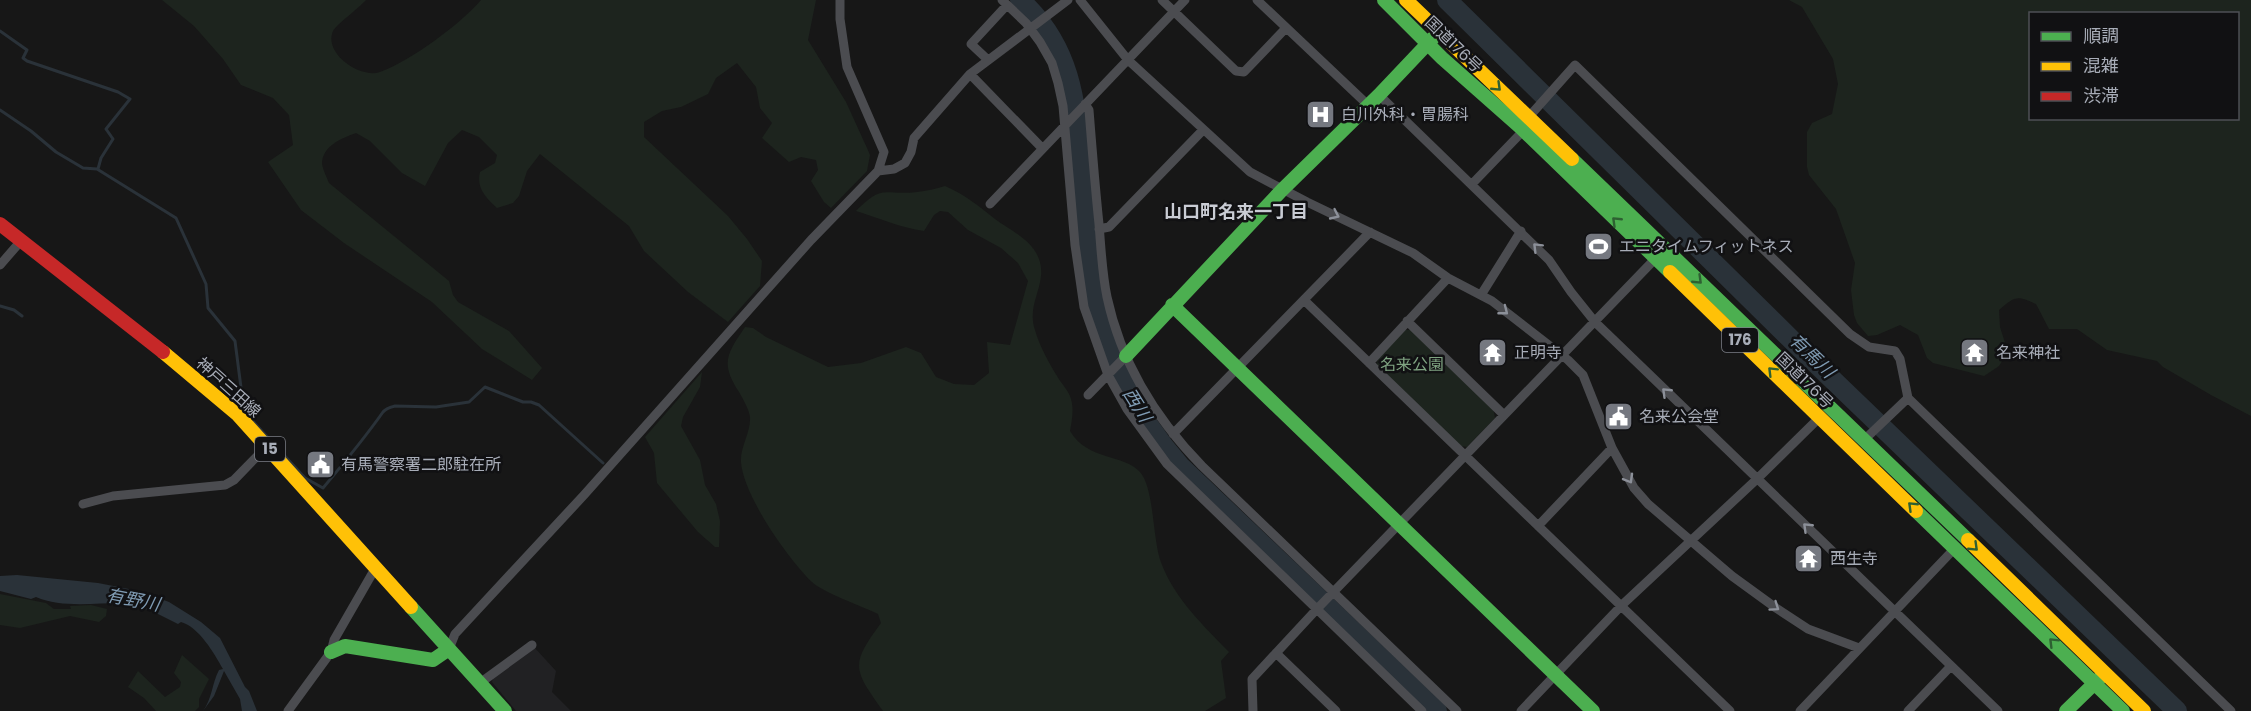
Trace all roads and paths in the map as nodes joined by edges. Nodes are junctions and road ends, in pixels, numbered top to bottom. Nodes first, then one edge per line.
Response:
1 (840, 0) edge
2 (1068, 0) edge
3 (1080, 0) edge
4 (1162, 0) edge
5 (1185, 0) edge
6 (1257, 0) edge
7 (1384, 0) edge
8 (1406, 0) edge
9 (1004, 2) edge
10 (1174, 11) junction
11 (1030, 28) junction
12 (1287, 28) junction
13 (1440, 31) junction
14 (1428, 43) junction
15 (987, 59) junction
16 (1128, 60) junction
17 (970, 74) junction
18 (1379, 94) junction
19 (1085, 104) junction
20 (1368, 105) junction
21 (1526, 122) junction
22 (1064, 126) junction
23 (1203, 130) junction
24 (1042, 148) junction
25 (878, 171) junction
26 (1472, 184) junction
27 (1282, 190) junction
28 (990, 204) dead end
29 (0, 224) edge
30 (1099, 229) junction
31 (1521, 231) junction
32 (1370, 232) junction
33 (21, 242) junction
34 (1655, 259) junction
35 (0, 265) edge
36 (1448, 278) junction
37 (1481, 295) junction
38 (1304, 300) junction
39 (1172, 305) junction
40 (1407, 321) junction
41 (1595, 322) junction
42 (1561, 355) junction
43 (1126, 356) junction
44 (1369, 363) junction
45 (1238, 368) junction
46 (1108, 375) junction
47 (1088, 395) dead end
48 (1908, 398) junction
49 (1831, 407) junction
50 (1504, 415) junction
51 (1820, 417) junction
52 (1173, 434) junction
53 (1868, 436) junction
54 (267, 446) junction
55 (1612, 448) junction
56 (1464, 456) junction
57 (1757, 479) junction
58 (83, 504) dead end
59 (1399, 525) junction
60 (1538, 526) junction
61 (1690, 542) junction
62 (1956, 547) junction
63 (376, 567) junction
64 (1333, 592) junction
65 (1622, 605) junction
66 (1316, 610) junction
67 (1895, 611) junction
68 (532, 645) dead end
69 (1859, 648) junction
70 (449, 649) junction
71 (332, 652) junction
72 (1276, 653) junction
73 (1951, 666) junction
74 (2106, 673) junction
75 (1555, 675) junction
76 (480, 683) junction
77 (2094, 683) junction
78 (288, 711) edge
79 (505, 711) edge
80 (1253, 711) edge
81 (1336, 711) edge
82 (1422, 711) edge
83 (1457, 711) edge
84 (1521, 711) edge
85 (1593, 711) edge
86 (1730, 711) edge
87 (1800, 711) edge
88 (1908, 711) edge
89 (1998, 711) edge
90 (2066, 711) edge
91 (2123, 711) edge
92 (2144, 711) edge
93 (2231, 711) edge

1 - 25 street
2 - 11 street
3 - 16 street
4 - 10 street
5 - 10 street
6 - 12 street
7 - 14 main road, 国道176号 / 176
8 - 13 main road, 国道176号 / 176
9 - 11 street
9 - 15 street
10 - 12 street
10 - 16 street
11 - 15 street
11 - 22 street
12 - 20 street
13 - 14 main road
13 -> 21 main road, 国道176号 / 176
14 - 18 main road
14 - 21 main road, 国道176号 / 176
15 - 17 street
16 - 19 street
16 - 23 street
17 - 24 street
17 - 25 street
18 - 20 main road
18 - 26 street
19 - 22 street
19 - 30 street
20 - 27 main road
21 - 26 street
34 -> 21 main road, 国道176号 / 176
21 - 48 street
21 -> 49 main road, 国道176号 / 176
22 - 24 street
22 - 46 street
23 - 27 street
23 - 30 street
24 - 28 street
25 - 70 street
26 - 31 street
27 -> 32 street
27 - 39 main road
29 - 33 main road, 神戸三田線 / 15
30 - 43 street
31 - 37 street
41 -> 31 street
32 - 36 street
32 - 38 street
33 - 35 street
33 - 54 main road, 神戸三田線 / 15
34 - 41 street
51 -> 34 main road, 国道176号 / 176
36 - 37 street
36 - 40 street
37 -> 42 street
38 - 44 street
38 - 45 street
39 - 43 main road
39 - 45 main road
40 - 44 street
40 - 50 street
41 - 42 street
57 -> 41 street
42 - 50 street
42 - 55 street
43 - 46 street
43 - 52 street
44 - 56 street
45 - 52 street
45 - 59 main road
46 - 47 street
46 - 66 street
48 - 53 street
48 - 93 street
49 - 51 street
49 - 53 main road, 国道176号 / 176
50 - 56 street
51 - 57 street
62 -> 51 main road, 国道176号 / 176
52 - 64 street
53 -> 74 main road, 国道176号 / 176
54 - 58 street
54 - 63 main road, 神戸三田線 / 15
55 - 60 street
55 -> 61 street
56 - 59 street
56 - 60 street
57 - 61 street
67 -> 57 street
59 - 64 street
59 - 75 main road
60 - 65 street
61 - 65 street
61 -> 69 street
62 - 67 street
77 -> 62 main road, 国道176号 / 176
63 - 70 main road, 神戸三田線 / 15
63 - 71 street
64 - 66 street
64 - 83 street
65 - 75 street
65 - 86 street
66 - 72 street
66 - 82 street
67 - 69 street
67 - 73 street
68 - 76 street
69 - 87 street
70 - 71 main road
70 - 76 main road, 神戸三田線 / 15
71 - 78 street
72 - 80 street
72 - 81 street
73 - 88 street
73 - 89 street
74 - 77 main road
74 - 92 main road, 国道176号 / 176
75 - 84 street
75 - 85 main road
76 - 79 main road, 神戸三田線 / 15
77 - 90 main road
77 - 91 main road, 国道176号 / 176

